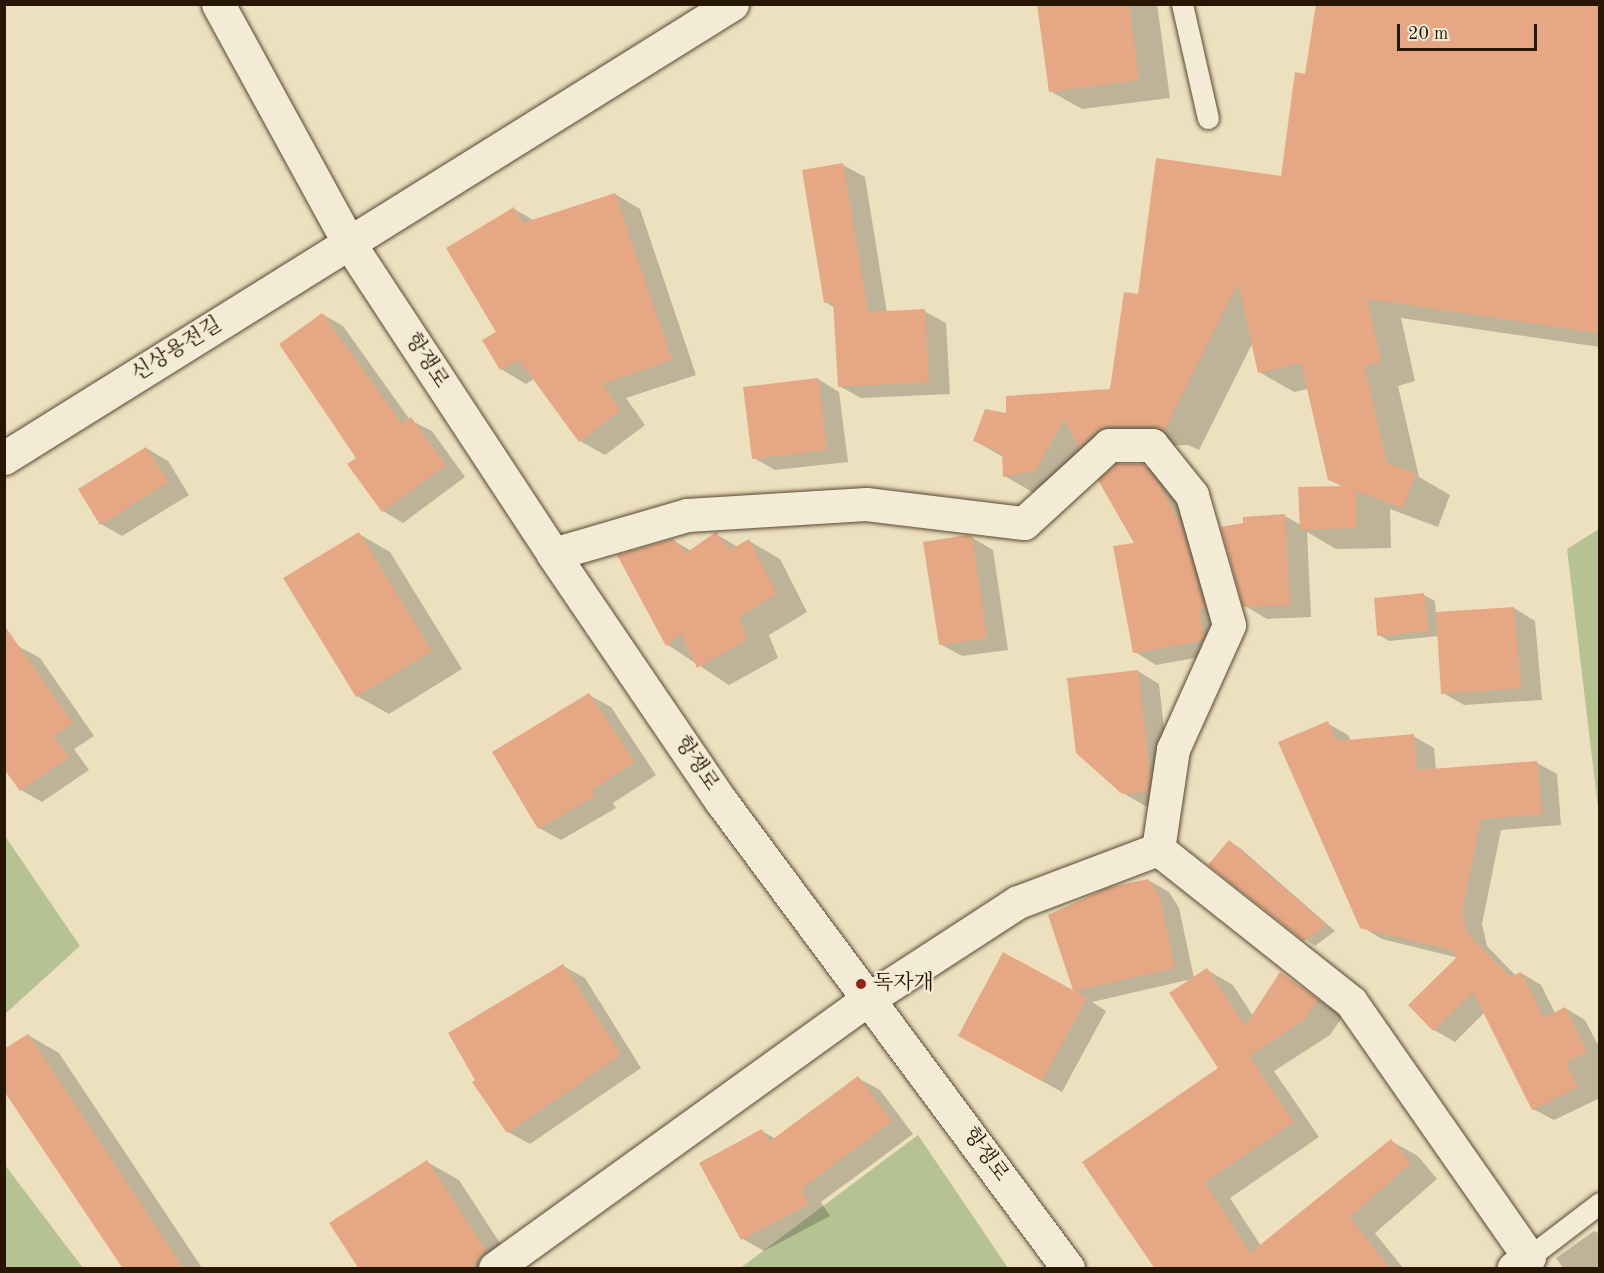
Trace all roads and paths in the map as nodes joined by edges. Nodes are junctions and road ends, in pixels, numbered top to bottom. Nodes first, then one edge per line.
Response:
1 (218, 4) edge
2 (732, 4) edge
3 (1182, 4) edge
4 (1208, 118) dead end
5 (349, 243) junction
6 (4, 458) edge
7 (553, 554) junction
8 (1158, 849) junction
9 (870, 998) junction
10 (1599, 1203) edge
11 (1521, 1263) edge
12 (495, 1269) edge
13 (1068, 1269) edge

1 - 5 street, 항쟁로
2 - 5 street
3 - 4 lane
5 - 6 street, 신상용전길
5 - 7 street, 항쟁로
7 - 8 street
7 - 9 street, 항쟁로
8 - 9 street
8 - 11 street
9 - 12 street
9 - 13 street, 항쟁로
10 - 11 lane

